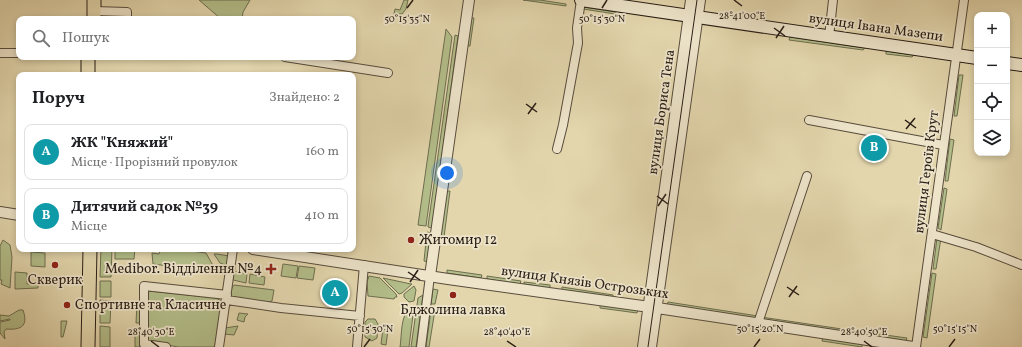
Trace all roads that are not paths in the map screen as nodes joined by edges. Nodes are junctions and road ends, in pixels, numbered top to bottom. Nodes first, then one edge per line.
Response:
1 (468, 0) edge
2 (586, 0) edge
3 (692, 0) edge
4 (700, 0) edge
5 (833, 0) edge
6 (964, 0) edge
7 (92, 10) edge
8 (127, 16) edge
9 (693, 17) junction
10 (829, 37) junction
11 (0, 53) edge
12 (16, 53) edge
13 (955, 55) junction
14 (974, 58) edge
15 (88, 60) edge
16 (93, 60) edge
17 (304, 60) edge
18 (1010, 63) edge
19 (1022, 65) edge
20 (88, 72) edge
21 (93, 72) edge
22 (388, 73) dead end
23 (809, 120) dead end
24 (943, 145) junction
25 (557, 149) dead end
26 (807, 176) dead end
27 (0, 212) edge
28 (16, 215) edge
29 (932, 234) junction
30 (85, 252) edge
31 (90, 252) edge
32 (233, 252) edge
33 (274, 252) edge
34 (364, 265) junction
35 (1022, 265) edge
36 (430, 276) junction
37 (227, 298) junction
38 (653, 307) junction
39 (360, 316) junction
40 (758, 323) junction
41 (143, 345) edge
42 (83, 347) edge
43 (88, 347) edge
44 (166, 347) edge
45 (219, 347) edge
46 (357, 347) edge
47 (421, 347) edge
48 (643, 347) edge
49 (651, 347) edge
50 (914, 347) edge

1 - 36 street
2 - 9 main road, вулиця Івана Мазепи
2 - 25 street
3 - 9 street, вулиця Бориса Тена
4 - 9 street, вулиця Бориса Тена
5 - 10 street
6 - 13 street, вулиця Героїв Крут
7 - 8 street
9 - 10 main road, вулиця Івана Мазепи
9 - 38 street, вулиця Бориса Тена
10 - 13 main road, вулиця Івана Мазепи
11 - 12 street
13 - 14 main road, вулиця Івана Мазепи
13 - 24 street, вулиця Героїв Крут
15 - 20 main road
16 - 21 main road
17 - 22 street
18 - 19 main road
23 - 24 street
24 - 29 street, вулиця Героїв Крут
26 - 40 street
27 - 28 street
29 - 35 street
29 - 50 street, вулиця Героїв Крут
30 - 42 main road
31 - 43 main road
32 - 37 street
33 - 34 street, вулиця Князів Острозьких
34 - 36 street, вулиця Князів Острозьких
34 - 39 street
36 - 38 street, вулиця Князів Острозьких
36 - 47 street
37 - 39 street
37 - 41 street
37 - 45 street
38 - 40 street, вулиця Князів Острозьких
38 - 48 street, вулиця Бориса Тена
38 - 49 street, вулиця Бориса Тена
39 - 46 street
40 - 50 street, вулиця Князів Острозьких
41 - 44 street

